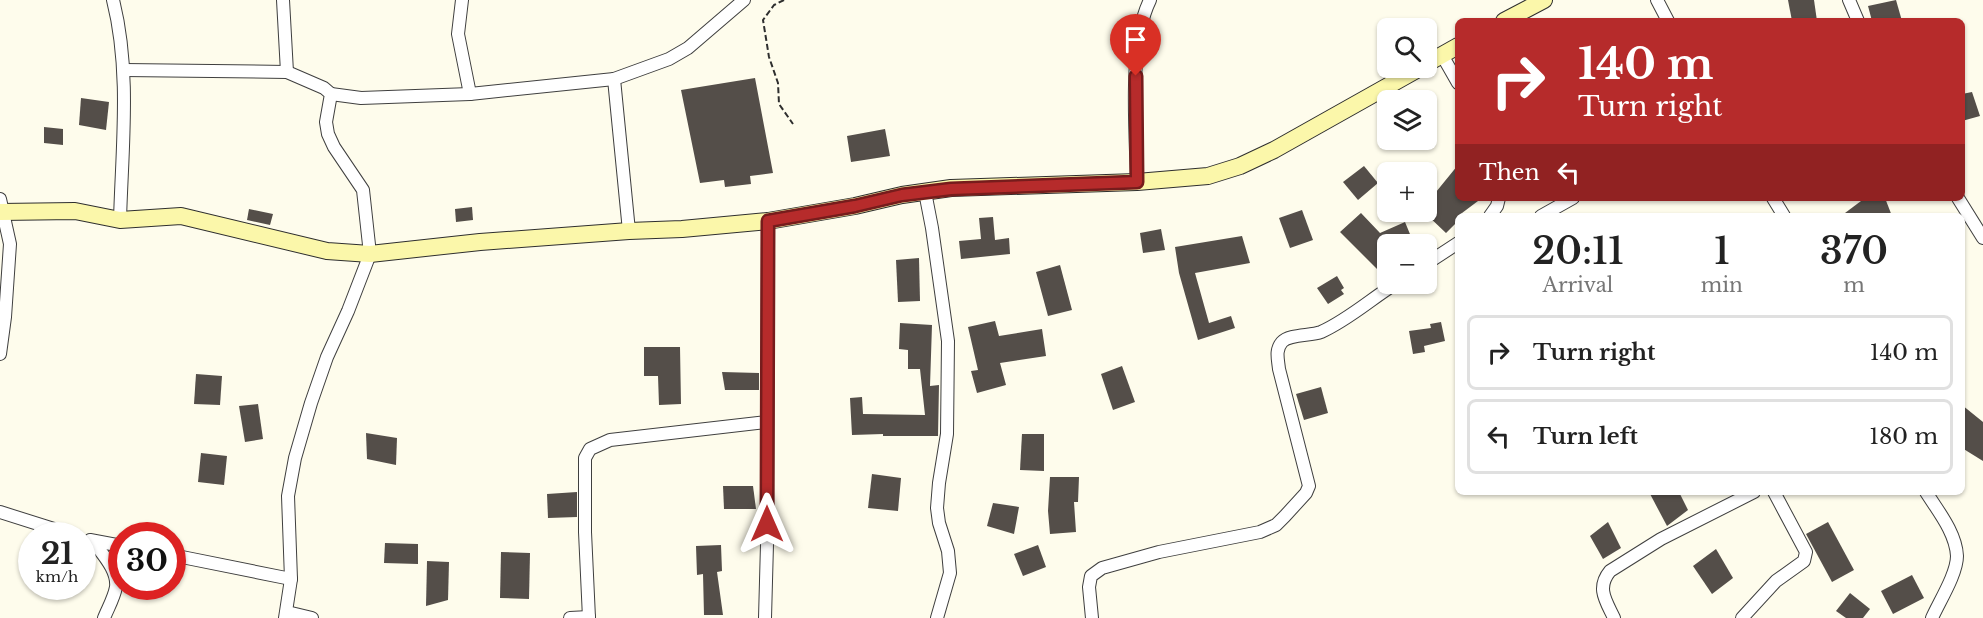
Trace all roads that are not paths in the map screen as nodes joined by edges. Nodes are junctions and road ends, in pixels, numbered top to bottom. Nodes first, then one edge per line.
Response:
1 (113, 0) edge
2 (283, 0) edge
3 (462, 0) edge
4 (744, 0) edge
5 (1150, 0) edge
6 (1544, 0) edge
7 (1657, 0) edge
8 (1849, 0) edge
9 (1510, 18) edge
10 (1666, 18) edge
11 (1856, 18) edge
12 (1455, 48) edge
13 (1442, 55) junction
14 (1437, 58) edge
15 (124, 70) junction
16 (287, 72) junction
17 (1402, 78) edge
18 (1455, 78) edge
19 (614, 79) junction
20 (331, 94) junction
21 (470, 94) junction
22 (1137, 182) junction
23 (925, 192) junction
24 (1568, 201) edge
25 (1960, 201) edge
26 (1, 208) edge
27 (1546, 213) edge
28 (120, 220) junction
29 (768, 221) junction
30 (629, 231) junction
31 (1983, 238) edge
32 (1455, 245) edge
33 (370, 254) junction
34 (1437, 257) edge
35 (1380, 294) edge
36 (0, 354) edge
37 (766, 422) junction
38 (1776, 495) edge
39 (1928, 495) edge
40 (1732, 497) edge
41 (0, 512) edge
42 (31, 522) edge
43 (96, 549) edge
44 (186, 558) edge
45 (291, 579) junction
46 (286, 615) edge
47 (1937, 616) edge
48 (589, 617) edge
49 (104, 618) edge
50 (312, 618) edge
51 (570, 618) edge
52 (765, 618) edge
53 (937, 618) edge
54 (1092, 618) edge
55 (1614, 618) edge
56 (1742, 618) edge

1 - 15 street
2 - 16 street
3 - 21 street
4 - 19 street
5 - 22 street
6 - 9 street
7 - 10 street
8 - 11 street
12 - 13 street
13 - 14 street
13 - 18 street
15 - 16 street
15 - 28 street
16 - 20 street
17 - 22 street
19 - 21 street
19 - 30 street
20 - 21 street
20 - 33 street
22 - 23 street
23 - 29 street
23 - 53 street
24 - 27 street
25 - 31 street
26 - 28 street
26 - 36 street
28 - 33 street
29 - 30 street
29 - 37 street
30 - 33 street
32 - 34 street
33 - 45 street
35 - 54 street
37 - 48 street
37 - 52 street
38 - 56 street
39 - 47 street
40 - 55 street
41 - 42 street
43 - 49 street
44 - 45 street
45 - 46 street
46 - 50 street
48 - 51 street

